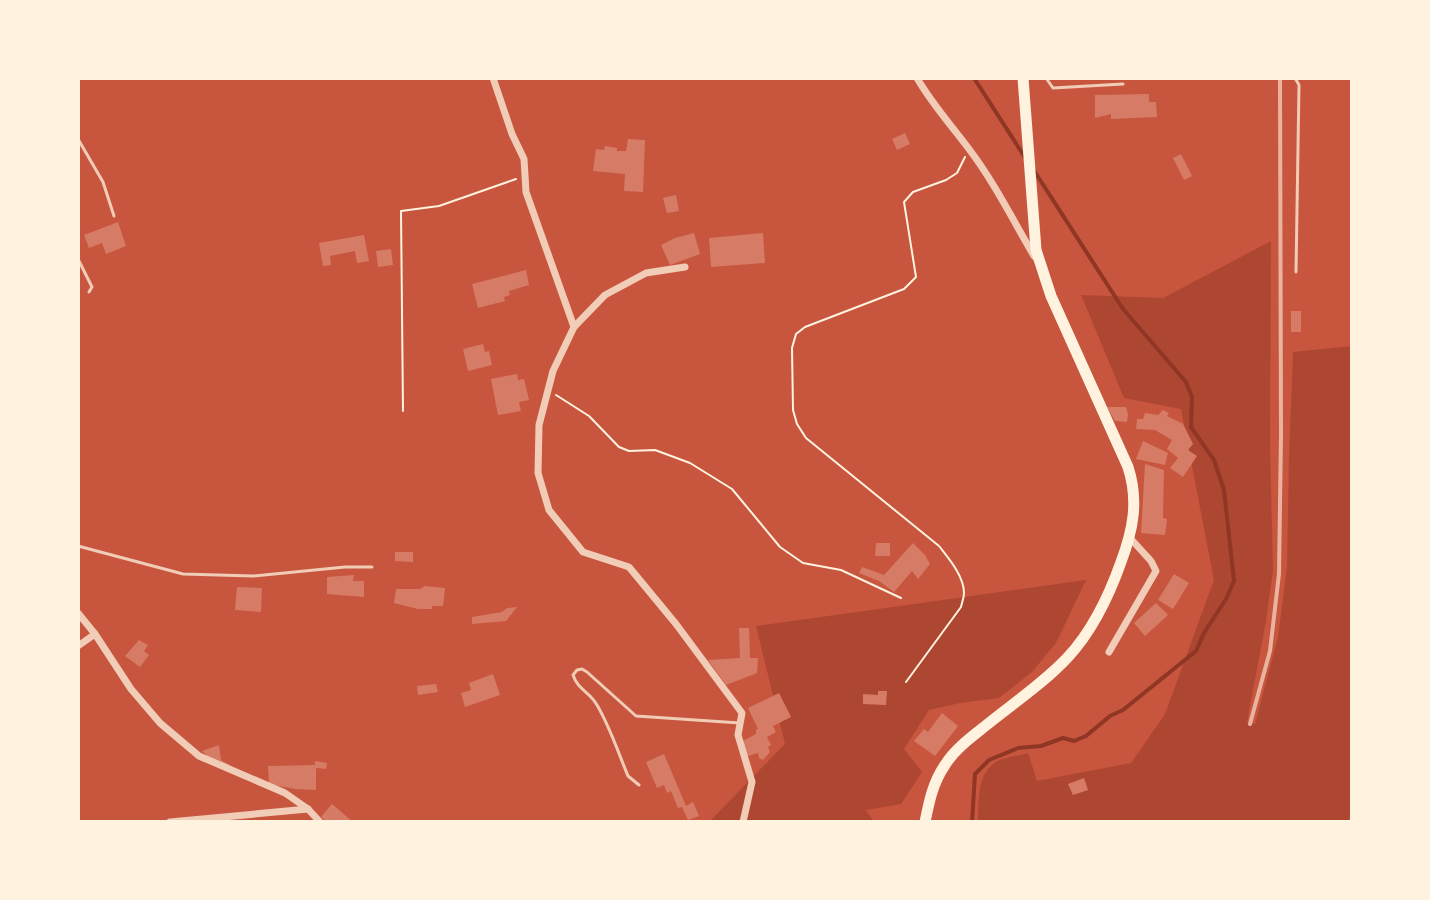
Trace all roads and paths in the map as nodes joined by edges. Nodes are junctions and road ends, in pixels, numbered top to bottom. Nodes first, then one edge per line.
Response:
1 (493, 78) edge
2 (917, 78) edge
3 (1023, 78) edge
4 (1046, 78) edge
5 (1295, 78) edge
6 (1123, 84) dead end
7 (78, 139) edge
8 (969, 149) junction
9 (525, 176) junction
10 (114, 216) dead end
11 (78, 259) edge
12 (1041, 266) junction
13 (685, 267) dead end
14 (1296, 272) dead end
15 (89, 292) dead end
16 (574, 327) junction
17 (548, 390) junction
18 (403, 411) dead end
19 (1130, 538) junction
20 (78, 546) edge
21 (372, 567) dead end
22 (901, 598) dead end
23 (78, 613) edge
24 (95, 634) junction
25 (78, 646) edge
26 (1109, 652) dead end
27 (906, 682) dead end
28 (740, 723) junction
29 (639, 785) dead end
30 (308, 809) junction
31 (170, 822) edge
32 (320, 822) edge
33 (743, 822) edge
34 (925, 822) edge

1 - 9 street
2 - 8 street
3 - 12 main road
4 - 6 lane
5 - 14 lane
7 - 10 lane
8 - 12 street
8 - 27 path
9 - 16 street
9 - 18 path
11 - 15 lane
12 - 19 main road
13 - 16 street
16 - 17 street
17 - 22 path
17 - 28 street
19 - 26 street
19 - 34 main road
20 - 21 lane
23 - 24 street
24 - 25 street
24 - 30 street
28 - 29 lane
28 - 33 street
30 - 31 street
30 - 32 street

